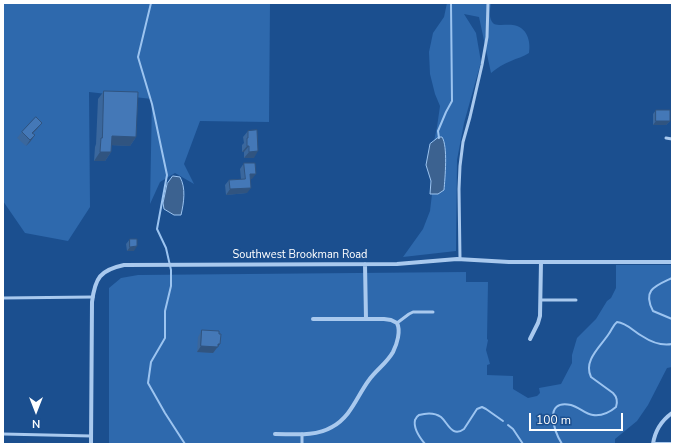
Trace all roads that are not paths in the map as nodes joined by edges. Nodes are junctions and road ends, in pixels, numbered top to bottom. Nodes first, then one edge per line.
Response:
1 (488, 3) edge
2 (666, 138) dead end
3 (672, 139) edge
4 (460, 259) junction
5 (541, 262) junction
6 (672, 262) edge
7 (365, 264) junction
8 (93, 297) junction
9 (3, 298) edge
10 (541, 300) junction
11 (576, 300) dead end
12 (433, 312) dead end
13 (366, 319) junction
14 (313, 320) dead end
15 (397, 323) junction
16 (530, 339) dead end
17 (672, 413) edge
18 (3, 434) edge
19 (275, 434) dead end
20 (302, 434) junction
21 (91, 436) junction
22 (91, 444) edge
23 (302, 444) edge
24 (653, 444) edge
25 (672, 444) edge

1 - 4 lane
2 - 3 lane
4 - 5 street, Southwest Brookman Road
4 - 7 street, Southwest Brookman Road
5 - 6 street, Southwest Brookman Road
5 - 10 street
7 - 8 street, Southwest Brookman Road
7 - 13 street
8 - 9 lane
8 - 21 street, Southwest Brookman Road
10 - 11 lane
10 - 16 street
12 - 15 lane
13 - 14 street
13 - 15 street
15 - 20 street
17 - 24 street
18 - 21 lane
19 - 20 street
20 - 23 lane
21 - 22 street, Southwest Brookman Road
24 - 25 street

